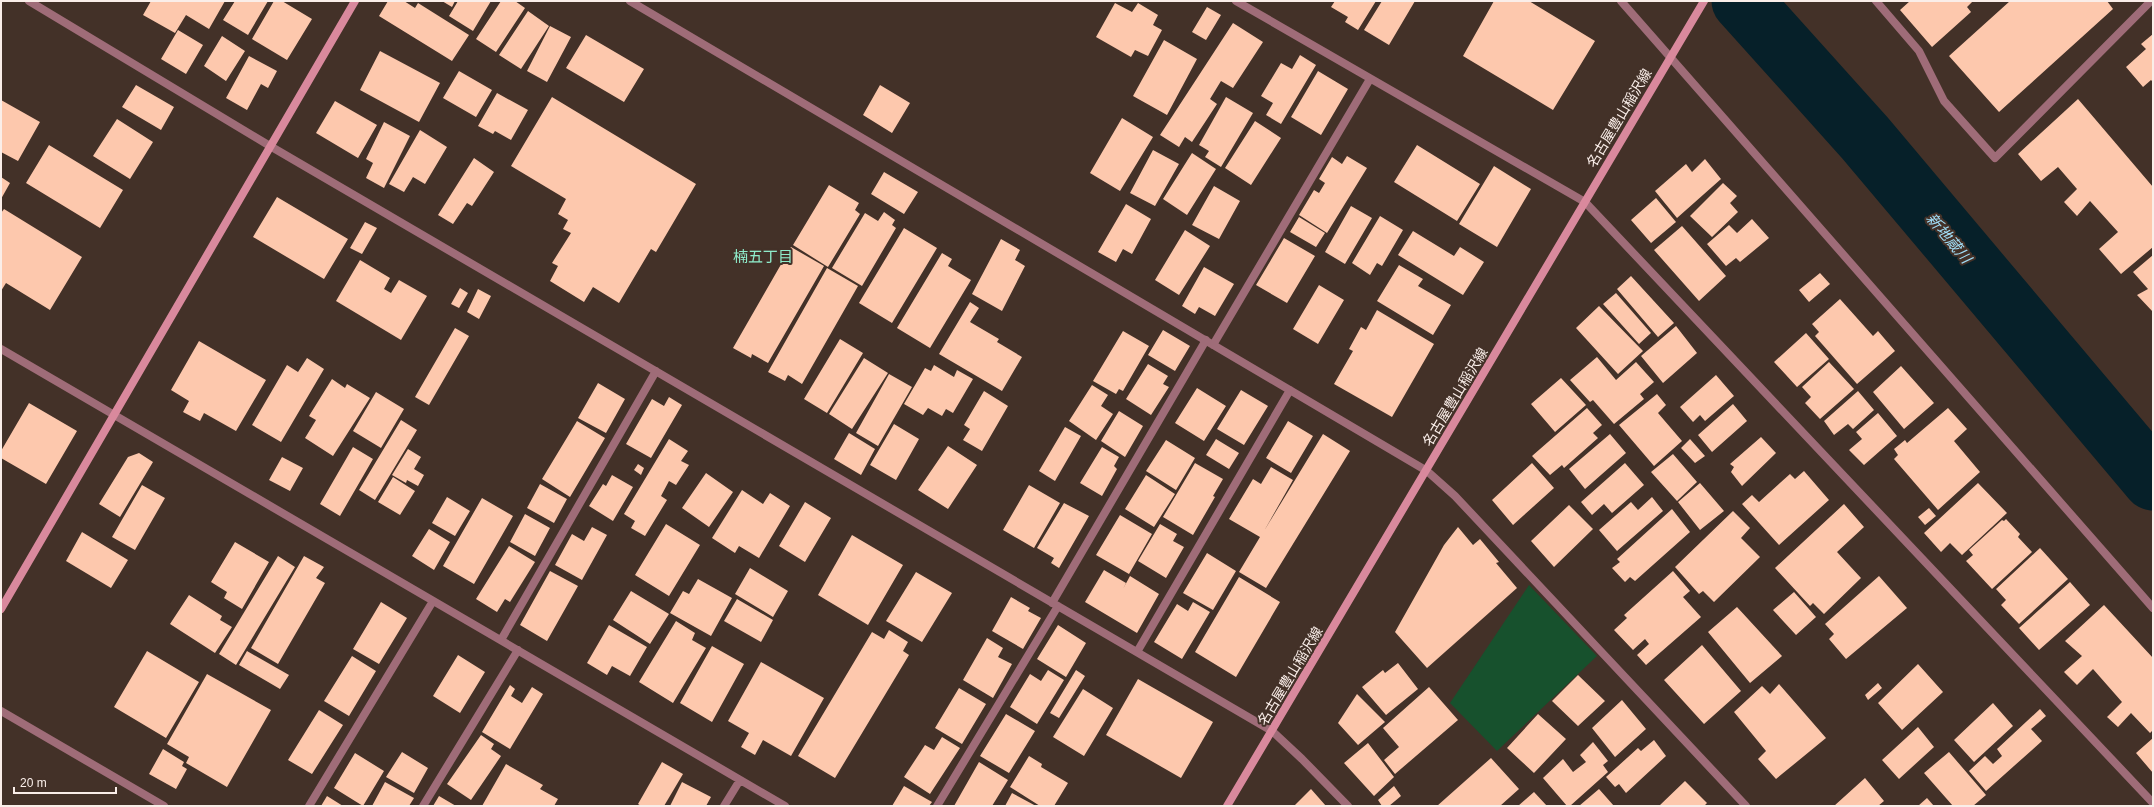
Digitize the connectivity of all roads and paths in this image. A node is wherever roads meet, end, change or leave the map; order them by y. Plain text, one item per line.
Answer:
1 (29, 1) edge
2 (355, 1) edge
3 (630, 1) edge
4 (1236, 1) edge
5 (1621, 1) edge
6 (1704, 1) edge
7 (1876, 1) edge
8 (2151, 1) edge
9 (1250, 4) edge
10 (1673, 54) junction
11 (1370, 79) junction
12 (270, 146) junction
13 (1585, 202) junction
14 (1206, 340) junction
15 (1213, 345) junction
16 (1, 349) edge
17 (656, 371) junction
18 (1290, 390) junction
19 (114, 416) junction
20 (1427, 471) junction
21 (433, 601) junction
22 (1055, 604) junction
23 (2153, 608) edge
24 (1, 609) edge
25 (501, 640) junction
26 (518, 650) junction
27 (1137, 652) junction
28 (1, 711) edge
29 (1272, 731) junction
30 (740, 780) junction
31 (2153, 803) edge
32 (164, 806) edge
33 (309, 806) edge
34 (424, 806) edge
35 (724, 806) edge
36 (785, 806) edge
37 (937, 806) edge
38 (1227, 806) edge
39 (1348, 806) edge
40 (1746, 806) edge

1 - 12 street
2 - 12 main road
3 - 14 street
4 - 9 street
5 - 10 street
6 - 10 main road, 名古屋豊山稲沢線
7 - 8 street
9 - 11 street
10 - 13 main road, 名古屋豊山稲沢線
10 - 23 street
11 - 13 street
11 - 15 street
12 - 17 street
12 - 19 main road
13 - 20 main road, 名古屋豊山稲沢線
13 - 31 street
14 - 15 street
14 - 22 street
15 - 18 street
16 - 19 street
17 - 22 street
17 - 25 street
18 - 20 street
18 - 27 street
19 - 21 street
19 - 24 main road
20 - 29 main road, 名古屋豊山稲沢線
20 - 40 street
21 - 25 street
21 - 33 street
22 - 27 street
22 - 37 street
25 - 26 street
26 - 30 street
26 - 34 street
27 - 29 street
28 - 32 street
29 - 38 main road, 名古屋豊山稲沢線
29 - 39 street
30 - 35 street
30 - 36 street

